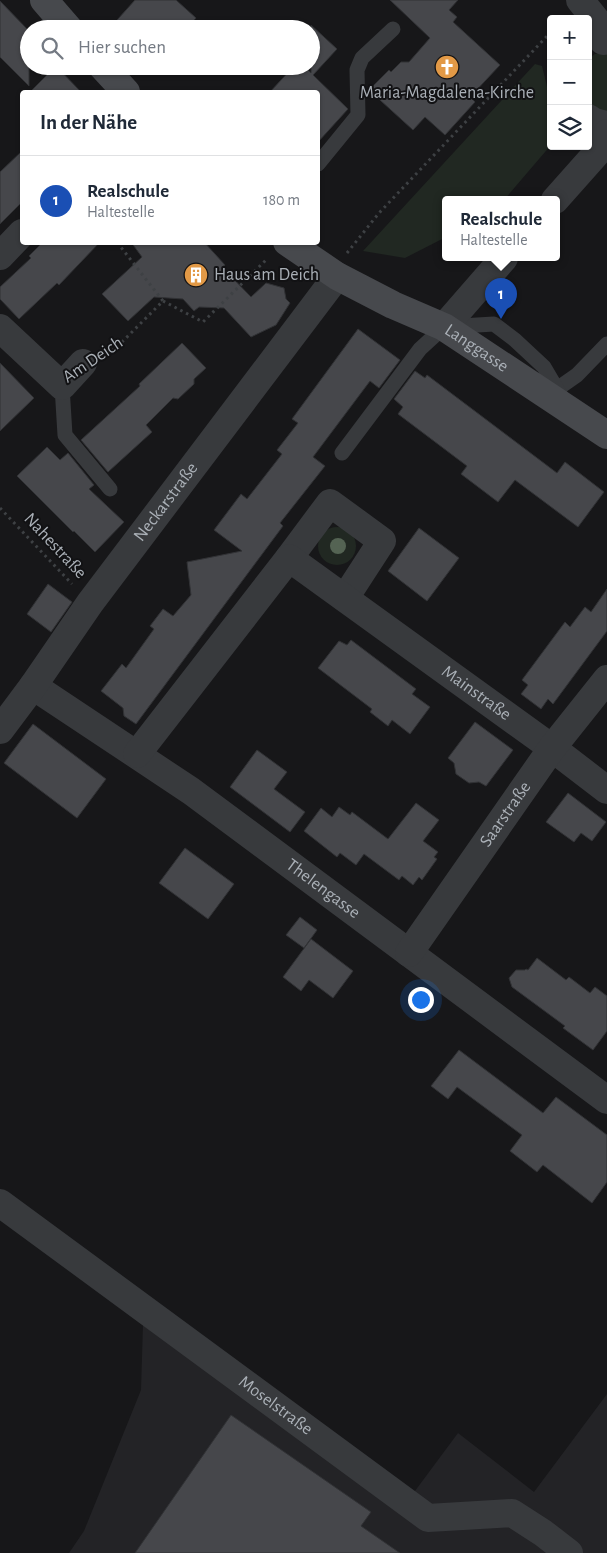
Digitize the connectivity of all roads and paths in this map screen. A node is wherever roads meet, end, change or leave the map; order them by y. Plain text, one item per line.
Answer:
1 (44, 0) edge
2 (580, 0) edge
3 (61, 20) edge
4 (393, 29) dead end
5 (547, 36) edge
6 (599, 43) edge
7 (110, 75) edge
8 (124, 90) edge
9 (592, 121) edge
10 (607, 125) edge
11 (607, 133) edge
12 (320, 162) edge
13 (559, 196) edge
14 (20, 235) edge
15 (120, 245) edge
16 (279, 249) edge
17 (1, 253) edge
18 (501, 261) edge
19 (334, 274) junction
20 (163, 301) junction
21 (444, 326) junction
22 (0, 328) edge
23 (607, 344) edge
24 (83, 363) joint
25 (62, 386) junction
26 (563, 400) junction
27 (607, 435) edge
28 (342, 453) dead end
29 (110, 490) dead end
30 (0, 508) edge
31 (289, 558) junction
32 (345, 598) junction
33 (90, 603) junction
34 (607, 679) edge
35 (33, 686) junction
36 (0, 730) edge
37 (552, 748) junction
38 (137, 754) junction
39 (607, 790) edge
40 (409, 953) junction
41 (607, 1100) edge
42 (0, 1203) edge
43 (569, 1553) edge

1 - 3 street
2 - 6 street
4 - 12 lane
5 - 19 path
7 - 8 street
9 - 10 street
11 - 13 street
14 - 17 street
15 - 20 path
16 - 19 street, Langgasse
16 - 20 path
18 - 21 street
19 - 21 street, Langgasse
19 - 33 street, Neckarstraße
20 - 24 path, Am Deich
21 - 26 street, Langgasse
21 - 28 lane
22 - 25 street, Am Deich
23 - 26 lane
24 - 25 street, Am Deich
25 - 29 lane
26 - 27 street, Langgasse
30 - 33 path, Nahestraße
31 - 32 street, Mainstraße
31 - 32 street
31 - 38 street
32 - 37 street, Mainstraße
33 - 35 street, Neckarstraße
34 - 37 street, Saarstraße
35 - 36 street, Neckarstraße
35 - 38 street, Thelengasse
37 - 39 street, Mainstraße
37 - 40 street, Saarstraße
38 - 40 street, Thelengasse
40 - 41 street, Thelengasse
42 - 43 street, Moselstraße

